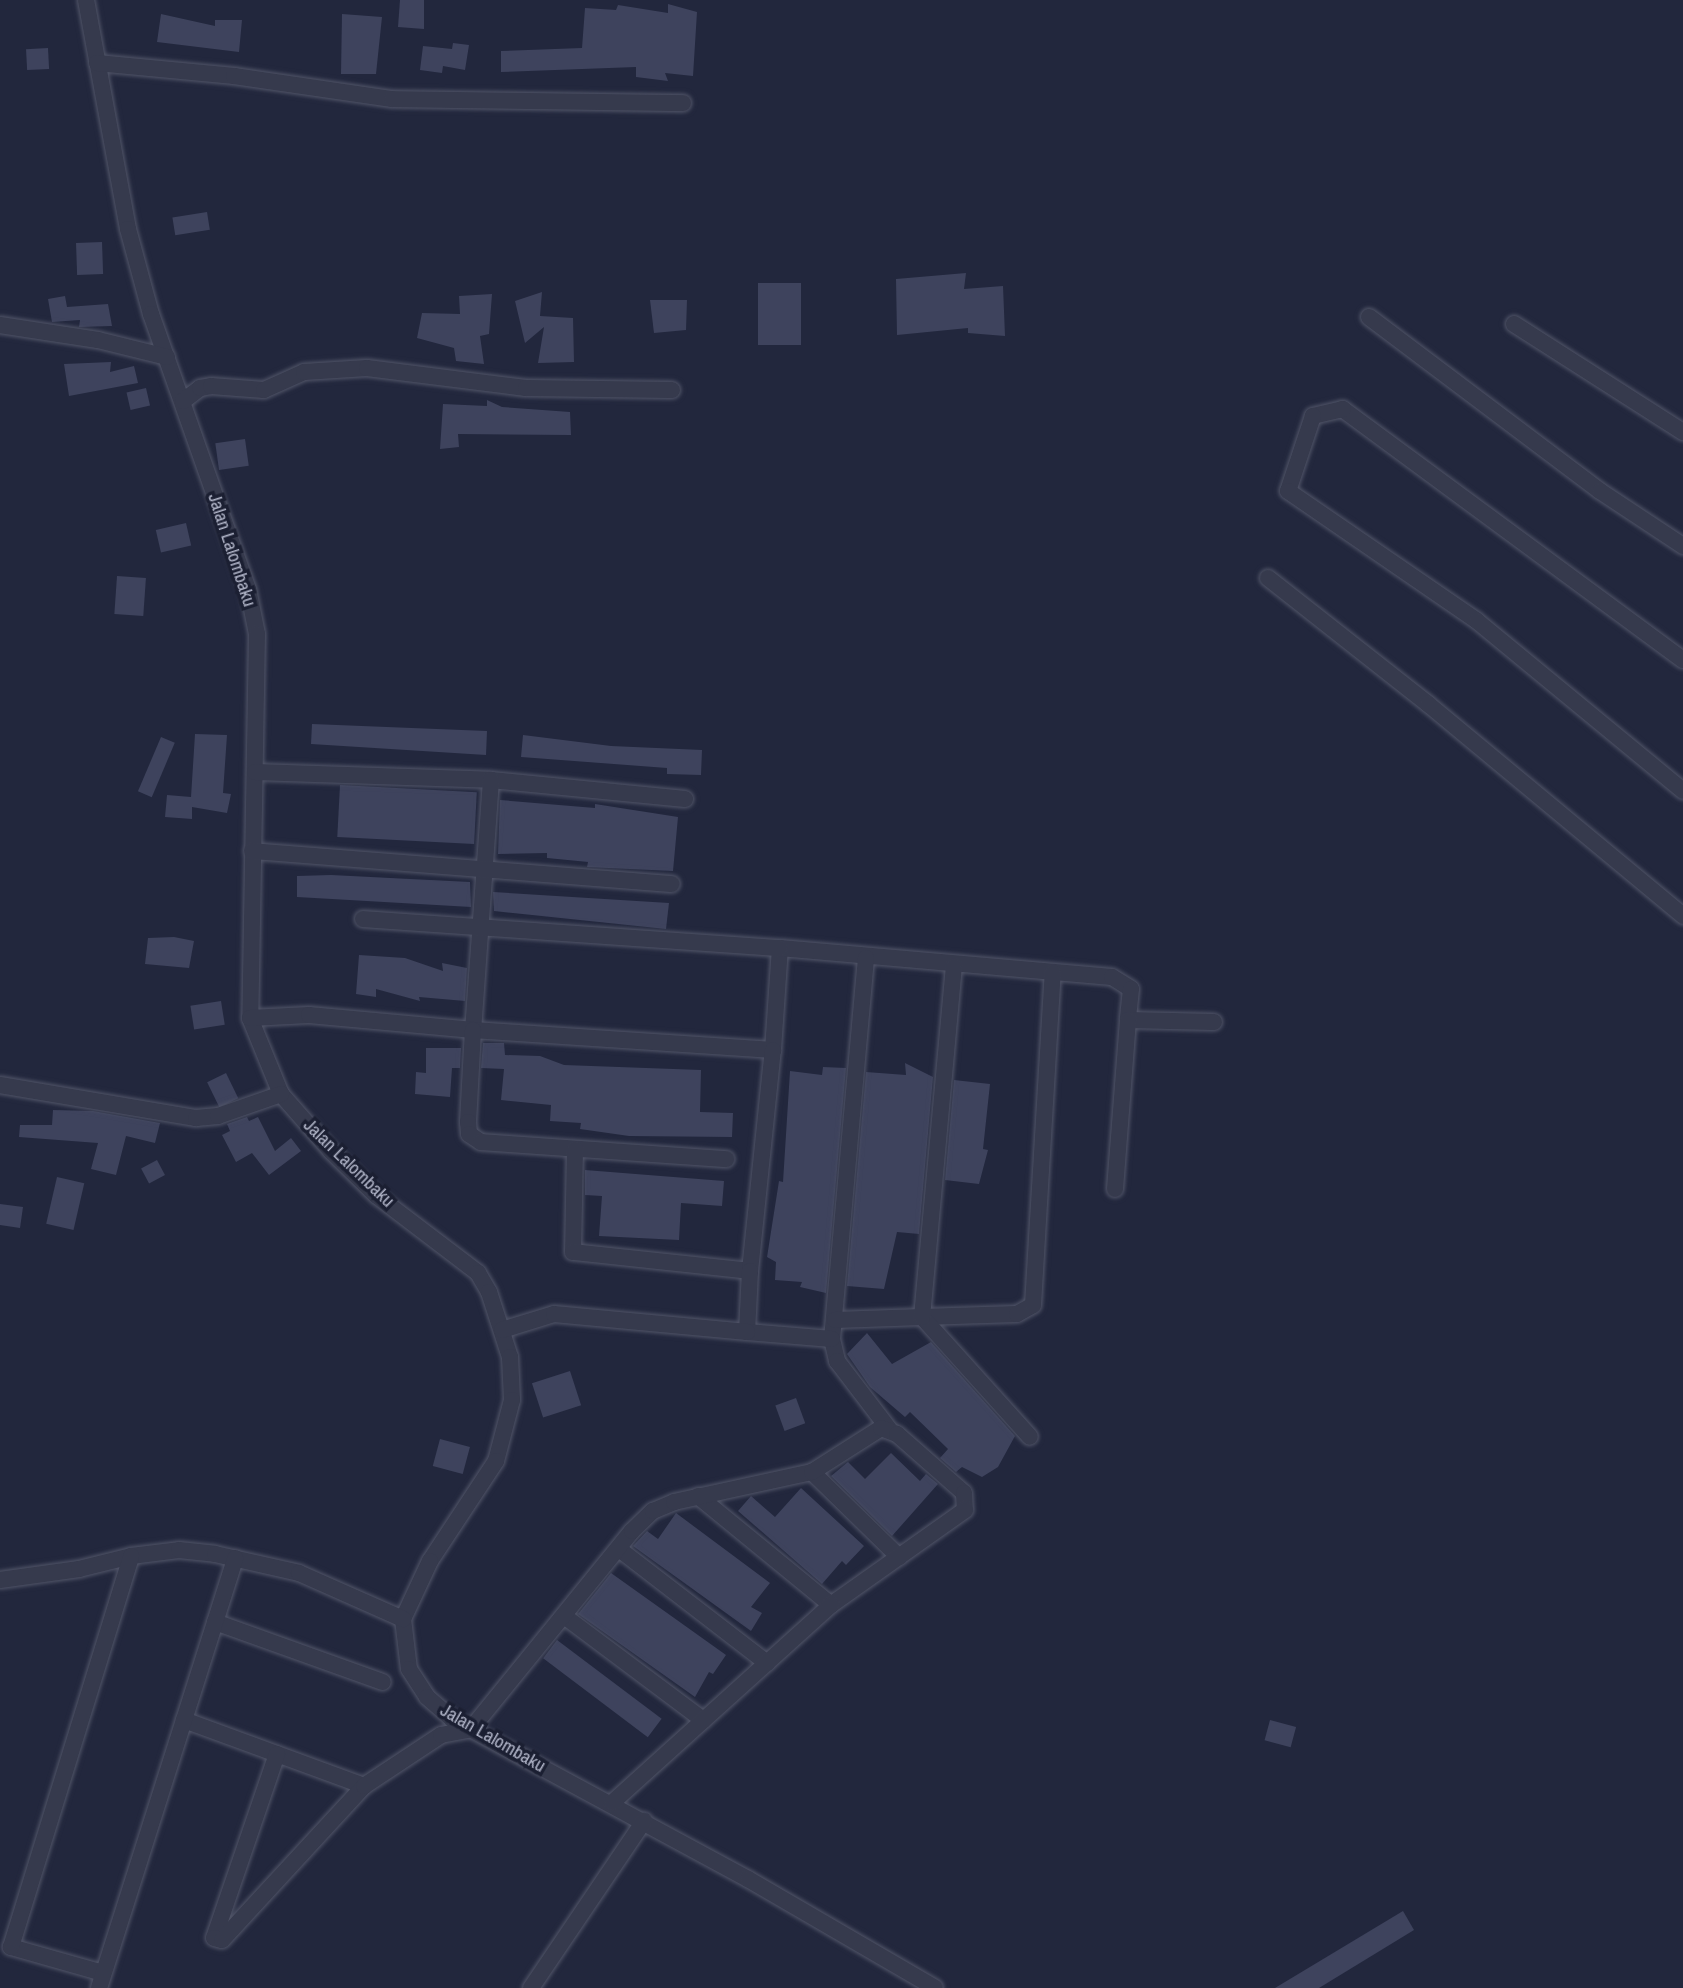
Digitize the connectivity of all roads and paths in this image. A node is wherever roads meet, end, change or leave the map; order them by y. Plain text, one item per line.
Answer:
1 (86, 0) edge
2 (97, 63) junction
3 (683, 103) dead end
4 (1369, 317) dead end
5 (1514, 324) dead end
6 (0, 326) edge
7 (167, 357) junction
8 (672, 390) dead end
9 (183, 401) junction
10 (1683, 432) edge
11 (1683, 546) edge
12 (1268, 579) dead end
13 (1683, 660) edge
14 (255, 772) junction
15 (491, 780) junction
16 (1683, 791) edge
17 (685, 799) dead end
18 (252, 851) junction
19 (486, 870) junction
20 (672, 884) dead end
21 (1683, 916) edge
22 (363, 919) dead end
23 (482, 926) junction
24 (780, 948) junction
25 (866, 957) junction
26 (954, 966) junction
27 (1053, 972) junction
28 (250, 1018) junction
29 (1128, 1020) junction
30 (1214, 1022) dead end
31 (473, 1030) junction
32 (772, 1050) junction
33 (0, 1084) edge
34 (281, 1094) junction
35 (575, 1149) junction
36 (726, 1159) dead end
37 (1115, 1189) dead end
38 (751, 1271) junction
39 (922, 1317) junction
40 (835, 1320) junction
41 (502, 1330) junction
42 (747, 1332) junction
43 (832, 1339) junction
44 (889, 1429) junction
45 (1030, 1437) dead end
46 (812, 1472) junction
47 (698, 1496) junction
48 (619, 1549) junction
49 (131, 1556) junction
50 (899, 1557) junction
51 (235, 1558) junction
52 (0, 1580) edge
53 (831, 1605) junction
54 (564, 1616) junction
55 (403, 1619) junction
56 (215, 1622) junction
57 (767, 1662) junction
58 (383, 1682) dead end
59 (184, 1720) junction
60 (703, 1720) junction
61 (471, 1729) junction
62 (277, 1754) junction
63 (364, 1786) junction
64 (612, 1803) junction
65 (644, 1821) junction
66 (101, 1980) edge
67 (531, 1988) edge
68 (935, 1988) edge

1 - 2 street, Jalan Lalombaku
2 - 3 street
2 - 7 street, Jalan Lalombaku
4 - 11 street
5 - 10 street
6 - 7 street
7 - 9 street, Jalan Lalombaku
8 - 9 street
9 - 14 street, Jalan Lalombaku
12 - 21 street
13 - 16 street
14 - 15 street
14 - 18 street, Jalan Lalombaku
15 - 17 street
15 - 19 street
18 - 19 street
18 - 28 street, Jalan Lalombaku
19 - 20 street
19 - 23 street
22 - 23 street
23 - 24 street
23 - 31 street
24 - 25 street
24 - 32 street
25 - 26 street
25 - 40 street
26 - 27 street
26 - 39 street
27 - 29 street
27 - 39 street
28 - 31 street
28 - 34 street, Jalan Lalombaku
29 - 30 street
29 - 37 street
31 - 32 street
31 - 35 street
32 - 38 street
33 - 34 street
34 - 41 street, Jalan Lalombaku
35 - 36 street
35 - 38 street
38 - 42 street
39 - 40 street
39 - 45 street
40 - 43 street
41 - 42 street
41 - 55 street, Jalan Lalombaku
42 - 43 street
43 - 44 street
44 - 46 street
44 - 50 street
46 - 47 street
46 - 50 street
47 - 48 street
47 - 53 street
48 - 54 street
48 - 57 street
49 - 51 street
49 - 52 street
49 - 66 street
50 - 53 street
51 - 55 street
51 - 56 street
53 - 57 street
54 - 60 street
54 - 61 street
55 - 61 street, Jalan Lalombaku
56 - 58 street
56 - 59 street
57 - 60 street
59 - 62 street
59 - 66 street
60 - 64 street
61 - 63 street
61 - 64 street, Jalan Lalombaku
62 - 63 street
62 - 63 street
64 - 65 street, Jalan Lalombaku
65 - 67 street
65 - 68 street, Jalan Lalombaku

